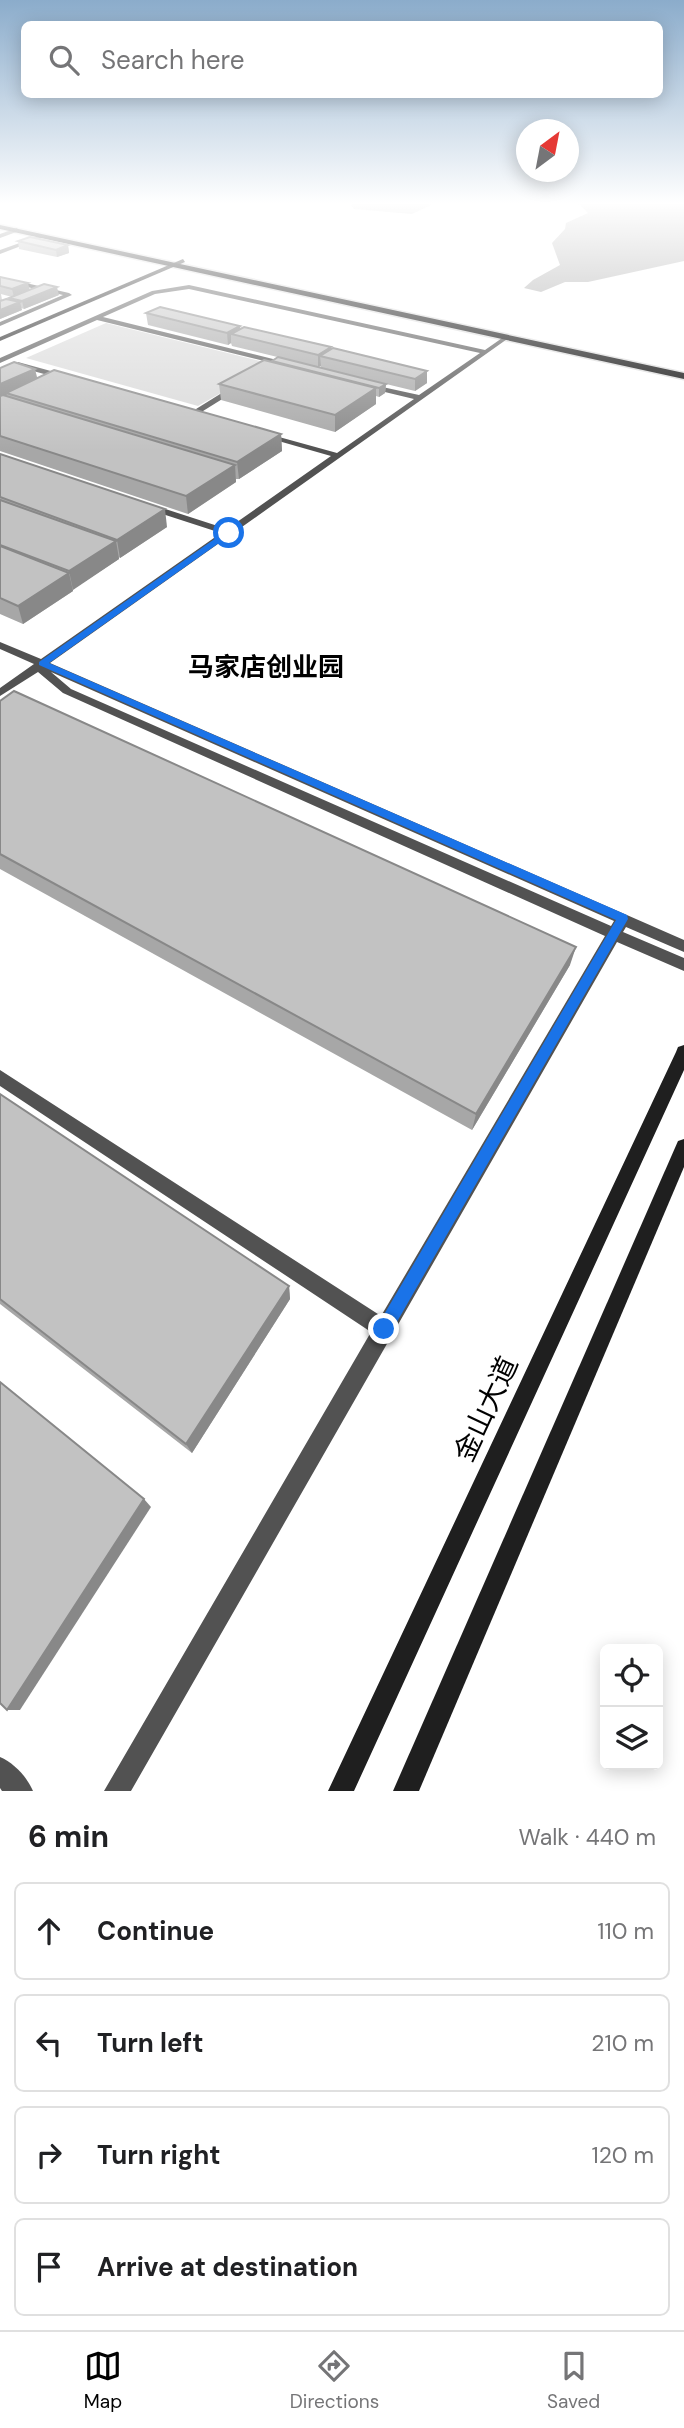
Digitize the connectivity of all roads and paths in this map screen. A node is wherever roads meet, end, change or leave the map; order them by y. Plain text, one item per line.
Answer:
1 (24, 285) edge
2 (127, 285) edge
3 (274, 285) edge
4 (281, 285) edge
5 (97, 318) junction
6 (0, 324) edge
7 (2, 337) edge
8 (507, 337) junction
9 (486, 352) junction
10 (2, 361) edge
11 (280, 363) junction
12 (269, 369) edge
13 (684, 369) edge
14 (305, 370) edge
15 (60, 376) junction
16 (684, 376) edge
17 (71, 379) edge
18 (48, 382) edge
19 (247, 382) edge
20 (356, 382) edge
21 (420, 398) junction
22 (180, 410) edge
23 (192, 414) junction
24 (205, 418) edge
25 (259, 433) edge
26 (338, 456) junction
27 (140, 503) edge
28 (229, 533) junction
29 (0, 645) edge
30 (40, 665) junction
31 (0, 693) edge
32 (618, 926) junction
33 (684, 946) edge
34 (684, 965) edge
35 (684, 1052) edge
36 (0, 1077) edge
37 (684, 1147) edge
38 (384, 1329) junction
39 (0, 1770) edge
40 (20, 1791) edge
41 (117, 1791) edge
42 (341, 1791) edge
43 (406, 1791) edge

1 - 6 street
2 - 7 street
3 - 8 highway
4 - 13 highway
5 - 9 street
5 - 10 street
5 - 11 street
8 - 9 street
8 - 16 highway
9 - 21 street
10 - 15 street
11 - 12 street
11 - 14 street
15 - 17 street
15 - 18 street
19 - 23 street
20 - 21 street
21 - 26 street
22 - 23 street
23 - 24 street
25 - 26 street
26 - 28 street
27 - 28 street
28 - 30 street
29 - 30 street
30 - 31 street
30 - 32 street
32 - 33 street
32 - 34 street
32 - 38 street
35 - 42 street, 金山大道
36 - 38 street
37 - 43 street
38 - 41 street
39 - 40 street

